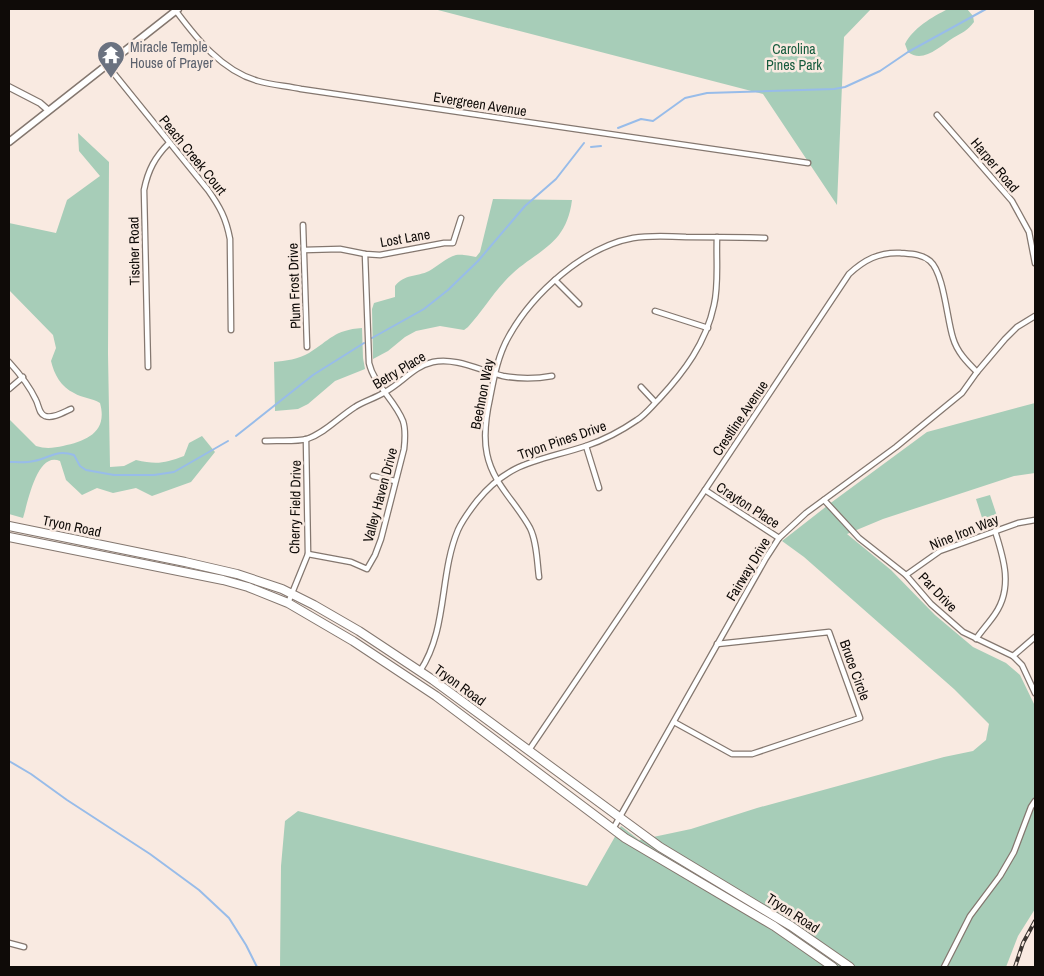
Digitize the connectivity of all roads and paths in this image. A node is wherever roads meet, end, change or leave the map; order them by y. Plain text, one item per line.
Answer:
1 (177, 10) edge
2 (107, 65) junction
3 (9, 87) edge
4 (48, 110) junction
5 (937, 115) dead end
6 (9, 142) edge
7 (169, 143) junction
8 (808, 163) dead end
9 (461, 218) dead end
10 (303, 225) dead end
11 (717, 237) junction
12 (765, 238) dead end
13 (304, 250) junction
14 (365, 254) junction
15 (1035, 263) edge
16 (555, 280) junction
17 (579, 304) dead end
18 (655, 311) dead end
19 (1035, 316) edge
20 (708, 328) junction
21 (232, 330) dead end
22 (307, 347) dead end
23 (9, 362) edge
24 (148, 367) dead end
25 (977, 372) junction
26 (495, 374) junction
27 (552, 376) dead end
28 (23, 377) junction
29 (641, 388) dead end
30 (9, 389) edge
31 (385, 393) junction
32 (655, 402) junction
33 (71, 409) dead end
34 (306, 439) junction
35 (265, 441) dead end
36 (586, 446) junction
37 (373, 476) dead end
38 (496, 480) junction
39 (395, 482) junction
40 (599, 488) dead end
41 (705, 490) junction
42 (824, 500) junction
43 (1035, 520) edge
44 (9, 526) edge
45 (996, 531) junction
46 (9, 537) edge
47 (779, 538) junction
48 (308, 554) junction
49 (906, 575) junction
50 (539, 577) dead end
51 (292, 593) junction
52 (288, 603) junction
53 (1035, 637) edge
54 (976, 639) junction
55 (717, 644) junction
56 (1013, 656) junction
57 (420, 671) junction
58 (1035, 693) edge
59 (674, 722) junction
60 (529, 750) junction
61 (1035, 801) edge
62 (620, 818) junction
63 (613, 830) junction
64 (9, 943) edge
65 (24, 947) dead end
66 (833, 967) edge
67 (850, 967) edge
68 (944, 967) edge

1 - 2 main road
1 - 8 street, Evergreen Avenue
2 - 4 main road
2 - 7 street, Peach Creek Court
3 - 4 street
4 - 6 main road
5 - 15 street, Harper Road
7 - 21 street, Peach Creek Court
7 - 24 street, Tischer Road
9 - 14 street, Lost Lane
10 - 13 street, Plum Frost Drive
11 - 12 street, Beehnon Way
11 - 16 street, Beehnon Way
11 - 20 street, Tryon Pines Drive
13 - 14 street, Lost Lane
13 - 22 street, Plum Frost Drive
14 - 31 street, Valley Haven Drive
16 - 17 street
16 - 26 street, Beehnon Way
18 - 20 street
19 - 25 street, Fairway Drive
20 - 32 street, Tryon Pines Drive
23 - 28 street
25 - 41 street, Crestline Avenue
25 - 42 street, Fairway Drive
26 - 27 street, Betry Place
26 - 31 street, Betry Place
26 - 38 street, Beehnon Way
28 - 30 street
28 - 33 street
29 - 32 street
31 - 34 street, Betry Place
31 - 39 street, Valley Haven Drive
32 - 36 street, Tryon Pines Drive
34 - 35 street, Betry Place
34 - 48 street, Cherry Field Drive
36 - 38 street, Tryon Pines Drive
36 - 40 street
37 - 39 street
38 - 50 street, Beehnon Way
38 - 57 street, Tryon Pines Drive
39 - 48 street, Valley Haven Drive
41 - 47 street, Crayton Place
41 - 60 street, Crestline Avenue
42 - 47 street, Fairway Drive
42 - 49 street, Par Drive
43 - 45 street, Nine Iron Way
44 - 51 main road, Tryon Road
45 - 49 street, Nine Iron Way
45 - 54 street
46 - 52 main road, Tryon Road
47 - 55 street, Fairway Drive
48 - 51 street, Cherry Field Drive
49 - 54 street, Par Drive
51 - 52 street, Cherry Field Drive
51 - 57 main road, Tryon Road
52 - 63 main road, Tryon Road
53 - 56 street
54 - 56 street, Par Drive
55 - 59 street, Fairway Drive
55 - 59 street, Bruce Circle
56 - 58 street
57 - 60 main road, Tryon Road
59 - 62 street, Fairway Drive
60 - 62 main road, Tryon Road
61 - 68 street
62 - 63 street, Fairway Drive
62 - 67 main road, Tryon Road
63 - 66 main road, Tryon Road
64 - 65 street

